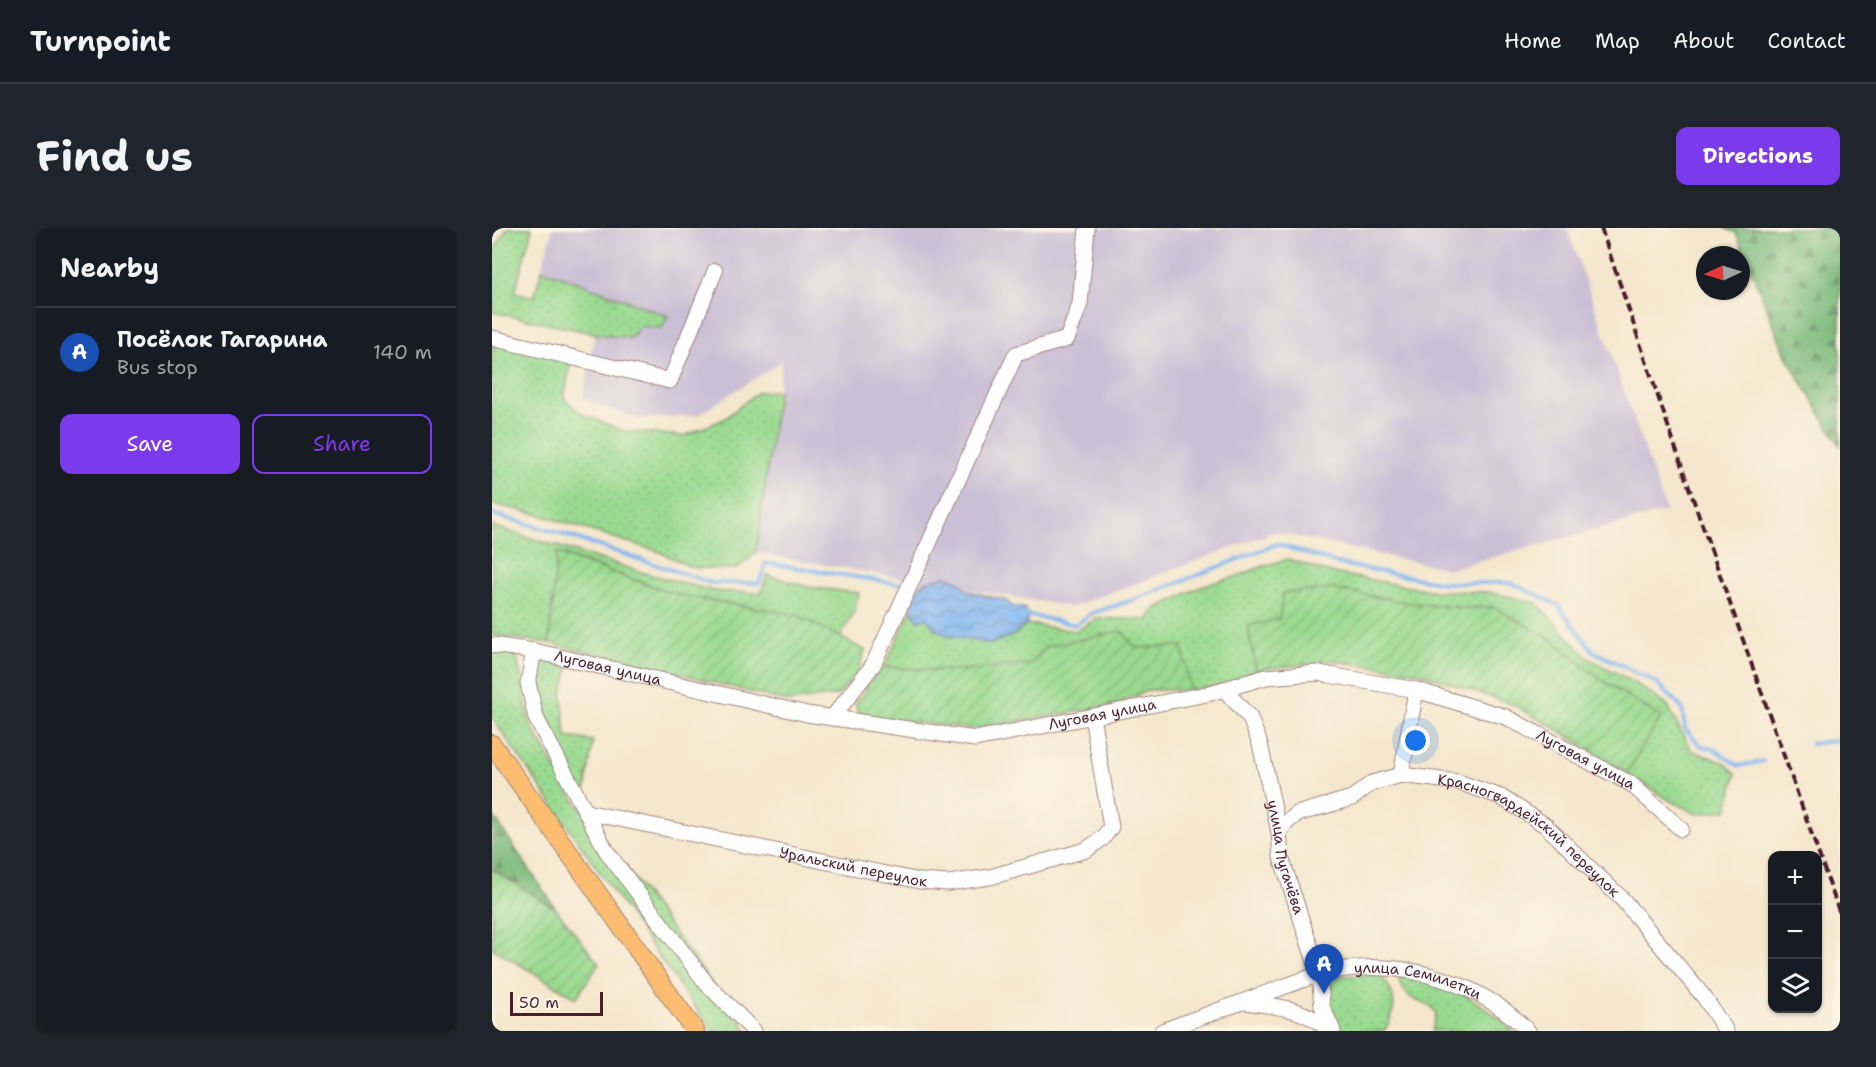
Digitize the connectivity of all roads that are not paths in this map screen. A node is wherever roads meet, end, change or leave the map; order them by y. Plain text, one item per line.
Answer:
1 (1087, 228) edge
2 (715, 272) dead end
3 (492, 338) edge
4 (492, 645) edge
5 (534, 651) junction
6 (1224, 689) junction
7 (1416, 690) junction
8 (1092, 716) junction
9 (832, 718) junction
10 (492, 744) edge
11 (1401, 775) junction
12 (586, 812) junction
13 (1681, 829) dead end
14 (1280, 832) junction
15 (1318, 974) junction
16 (1242, 1002) junction
17 (695, 1031) edge
18 (754, 1031) edge
19 (1163, 1031) edge
20 (1331, 1031) edge
21 (1528, 1031) edge
22 (1726, 1031) edge

1 - 9 street
2 - 3 street
4 - 5 street, Луговая улица
5 - 9 street, Луговая улица
5 - 12 street
6 - 7 street, Луговая улица
6 - 8 street, Луговая улица
6 - 14 street, улица Пугачёва
7 - 11 street
7 - 13 street, Луговая улица
8 - 9 street, Луговая улица
8 - 12 street, Уральский переулок
10 - 17 main road
11 - 14 street, Красногвардейский переулок
11 - 22 street, Красногвардейский переулок
12 - 18 street
14 - 15 street, улица Пугачёва
15 - 16 street, улица Семилетки
15 - 20 street, улица Пугачёва
15 - 21 street, улица Семилетки
16 - 19 street, улица Семилетки
16 - 20 street

